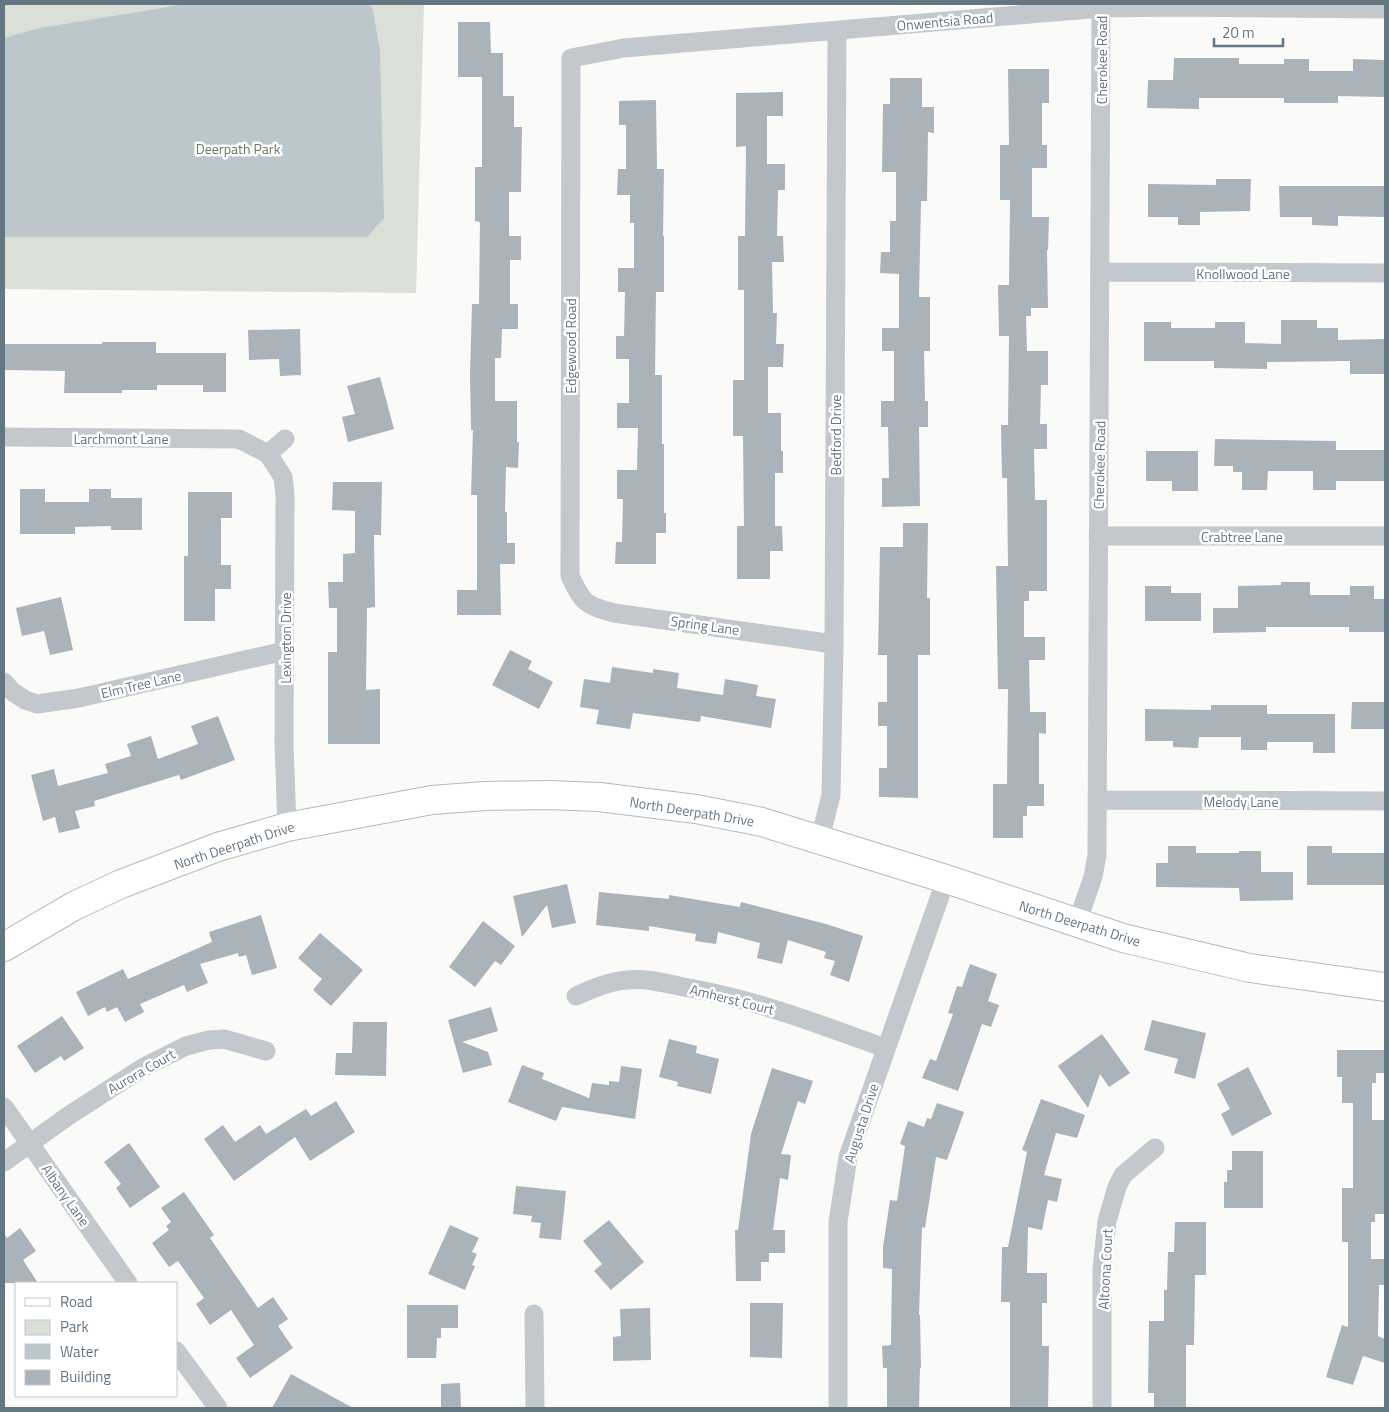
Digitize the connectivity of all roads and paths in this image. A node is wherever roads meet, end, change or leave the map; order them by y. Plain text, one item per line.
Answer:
1 (1101, 6) edge
2 (1385, 9) edge
3 (836, 30) junction
4 (624, 48) joint
5 (1101, 272) junction
6 (1385, 273) edge
7 (4, 437) edge
8 (285, 439) dead end
9 (268, 454) junction
10 (1098, 536) junction
11 (1385, 536) edge
12 (580, 597) joint
13 (834, 644) junction
14 (284, 651) junction
15 (4, 682) edge
16 (1097, 800) junction
17 (1385, 801) edge
18 (287, 826) junction
19 (820, 839) junction
20 (946, 879) junction
21 (1077, 923) junction
22 (4, 947) edge
23 (1385, 987) edge
24 (576, 996) dead end
25 (885, 1048) junction
26 (266, 1050) dead end
27 (4, 1107) edge
28 (30, 1144) junction
29 (1155, 1148) dead end
30 (4, 1162) edge
31 (127, 1282) edge
32 (534, 1314) dead end
33 (178, 1354) edge
34 (218, 1408) edge
35 (535, 1408) edge
36 (838, 1408) edge
37 (1102, 1408) edge

1 - 2 street, Onwentsia Road
1 - 3 street, Onwentsia Road
1 - 5 street, Cherokee Road
3 - 4 street, Onwentsia Road
3 - 13 street, Bedford Drive
4 - 12 street, Edgewood Road
5 - 6 street, Knollwood Lane
5 - 10 street, Cherokee Road
7 - 9 street, Larchmont Lane
8 - 9 street
9 - 14 street, Lexington Drive
10 - 11 street, Crabtree Lane
10 - 16 street, Cherokee Road
12 - 13 street, Spring Lane
13 - 19 street, Bedford Drive
14 - 15 street, Elm Tree Lane
14 - 18 street, Lexington Drive
16 - 17 street, Melody Lane
16 - 21 street, Cherokee Road
18 - 19 street, North Deerpath Drive
18 - 22 street, North Deerpath Drive
19 - 20 street, North Deerpath Drive
20 - 21 street, North Deerpath Drive
20 - 25 street, Augusta Drive
21 - 23 street, North Deerpath Drive
24 - 25 street, Amherst Court
25 - 36 street, Augusta Drive
26 - 28 street, Aurora Court
27 - 28 street, Albany Lane
28 - 30 street, Aurora Court
28 - 31 street, Albany Lane
29 - 37 street, Altoona Court
32 - 35 street
33 - 34 street

